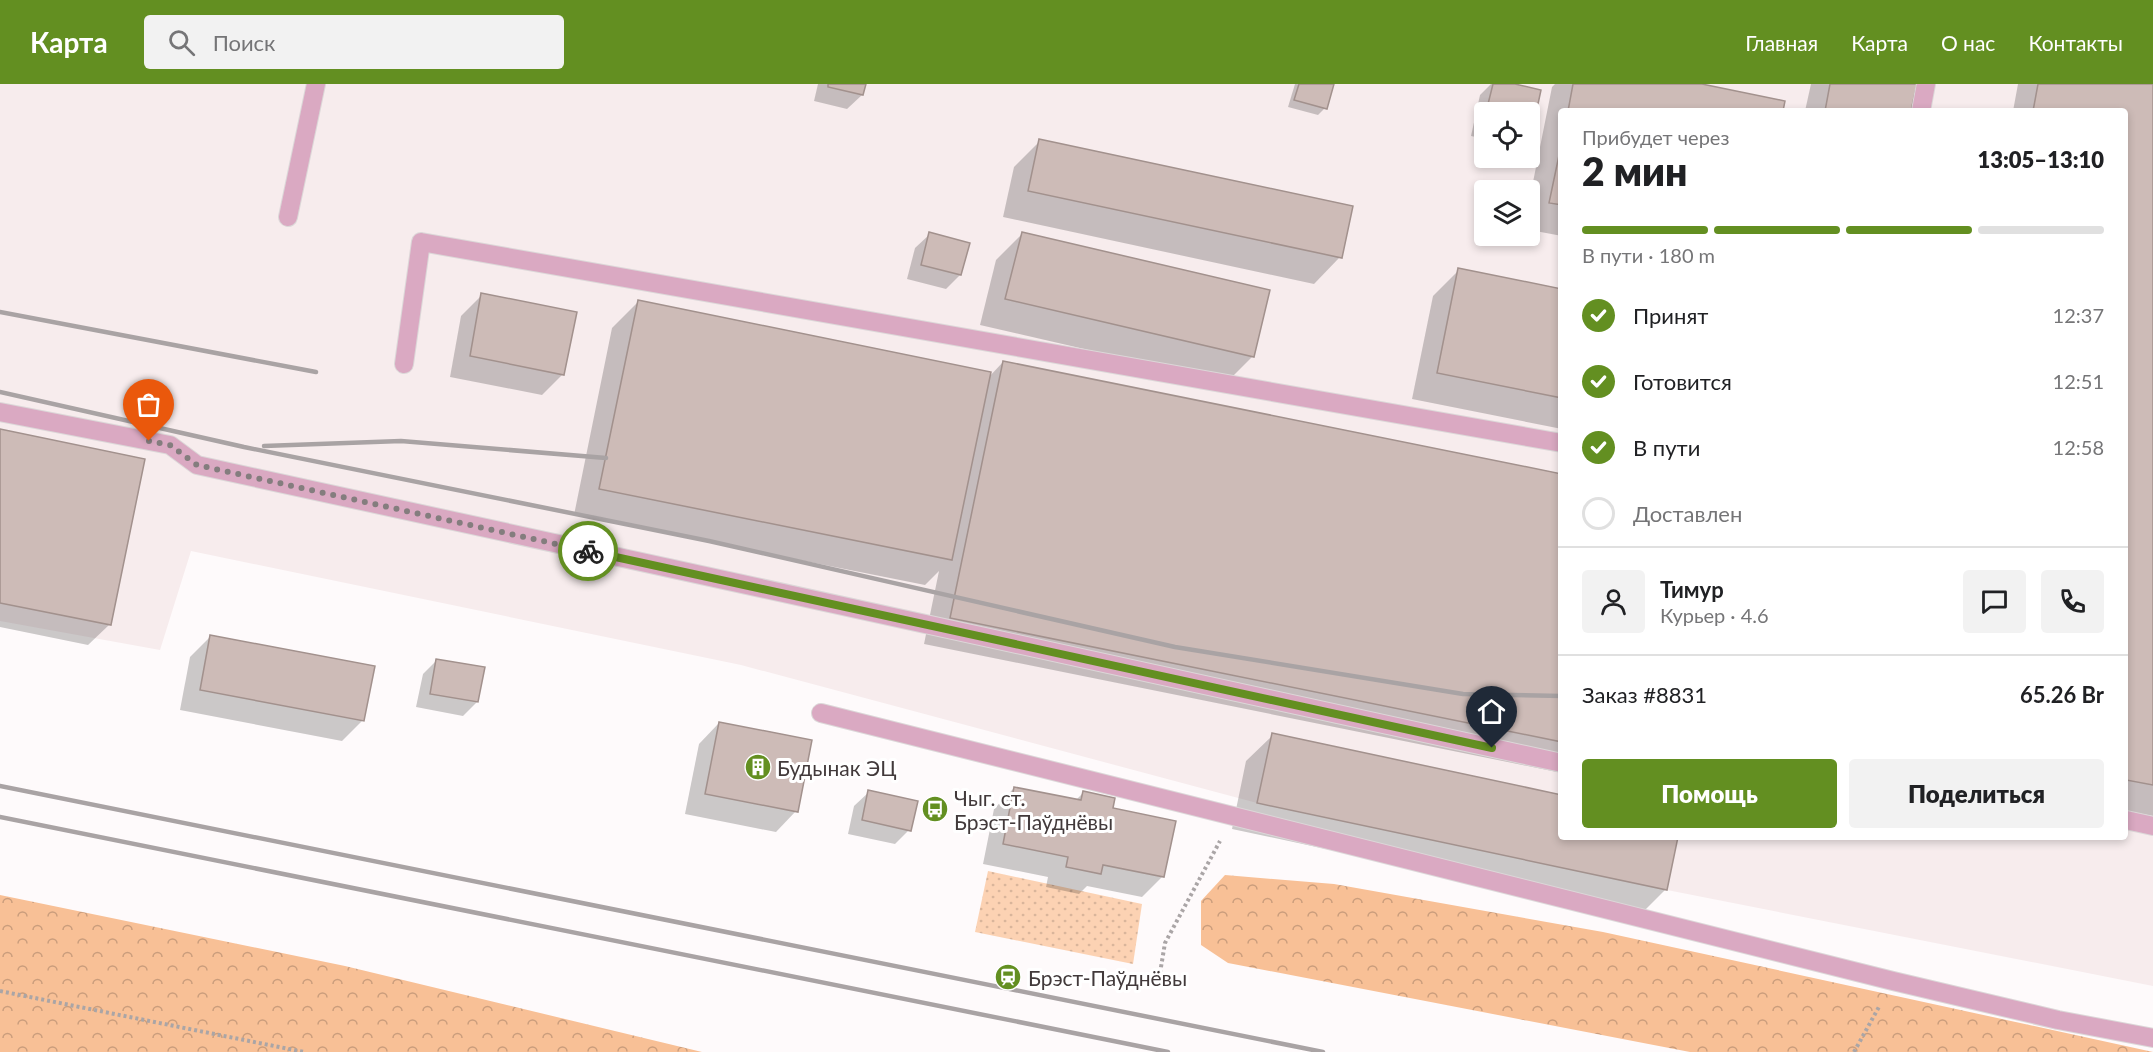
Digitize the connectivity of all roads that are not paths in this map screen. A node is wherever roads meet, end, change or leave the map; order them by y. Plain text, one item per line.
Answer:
1 (316, 84) edge
2 (1926, 84) edge
3 (1922, 108) edge
4 (288, 217) dead end
5 (404, 364) dead end
6 (0, 412) edge
7 (1558, 442) edge
8 (822, 713) dead end
9 (1558, 762) edge
10 (2128, 820) edge
11 (2153, 826) edge
12 (2153, 1038) edge

1 - 4 street
2 - 3 street
5 - 7 street
6 - 9 street
8 - 12 street
10 - 11 street

